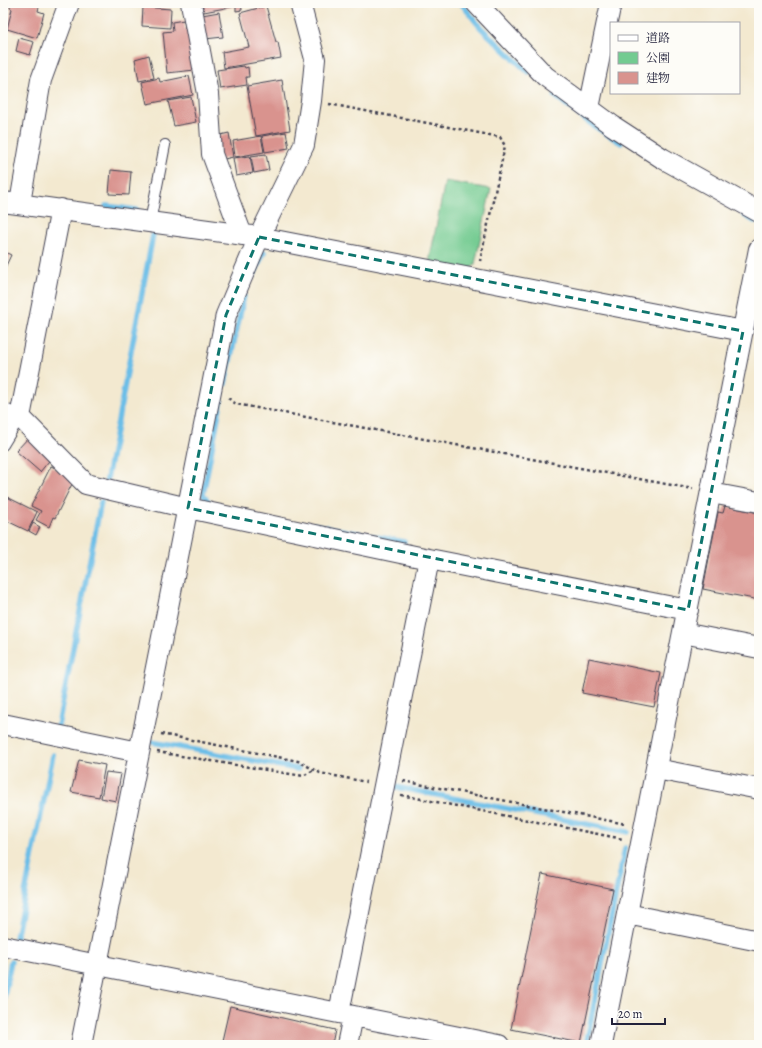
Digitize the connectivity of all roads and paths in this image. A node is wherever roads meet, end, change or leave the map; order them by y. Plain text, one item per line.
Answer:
1 (69, 3) edge
2 (191, 3) edge
3 (300, 3) edge
4 (476, 3) edge
5 (611, 3) edge
6 (311, 101) junction
7 (589, 108) junction
8 (165, 145) dead end
9 (11, 202) edge
10 (62, 209) junction
11 (759, 212) edge
12 (150, 222) junction
13 (251, 236) junction
14 (759, 249) edge
15 (476, 279) junction
16 (743, 331) junction
17 (211, 384) junction
18 (12, 415) edge
19 (3, 445) edge
20 (711, 493) junction
21 (759, 502) edge
22 (188, 508) junction
23 (429, 559) junction
24 (688, 610) junction
25 (683, 633) junction
26 (759, 648) edge
27 (3, 724) edge
28 (141, 744) junction
29 (656, 769) junction
30 (315, 770) junction
31 (384, 785) junction
32 (759, 789) edge
33 (643, 835) junction
34 (627, 914) junction
35 (759, 941) edge
36 (3, 946) edge
37 (97, 964) junction
38 (346, 1014) junction
39 (81, 1045) edge
40 (347, 1045) edge
41 (499, 1045) edge
42 (601, 1045) edge

1 - 9 street
2 - 13 street
3 - 6 street
4 - 7 street
5 - 7 street
6 - 13 street
6 - 15 path
7 - 11 street
8 - 12 lane
9 - 10 street
10 - 12 street
10 - 18 street
12 - 13 street
13 - 15 street
13 - 17 street
14 - 16 street
15 - 16 street
16 - 20 street
17 - 20 path
17 - 22 street
18 - 19 lane
18 - 22 street
20 - 21 street
20 - 24 street
22 - 23 street
22 - 28 street
23 - 24 street
23 - 31 street
24 - 25 street
25 - 26 street
25 - 29 street
27 - 28 street
28 - 30 path
28 - 30 path
28 - 37 street
29 - 32 street
29 - 33 street
30 - 31 path
31 - 33 path
31 - 33 path
31 - 38 street
33 - 34 street
34 - 35 street
34 - 42 street
36 - 37 street
37 - 38 street
37 - 39 street
38 - 40 street
38 - 41 street

